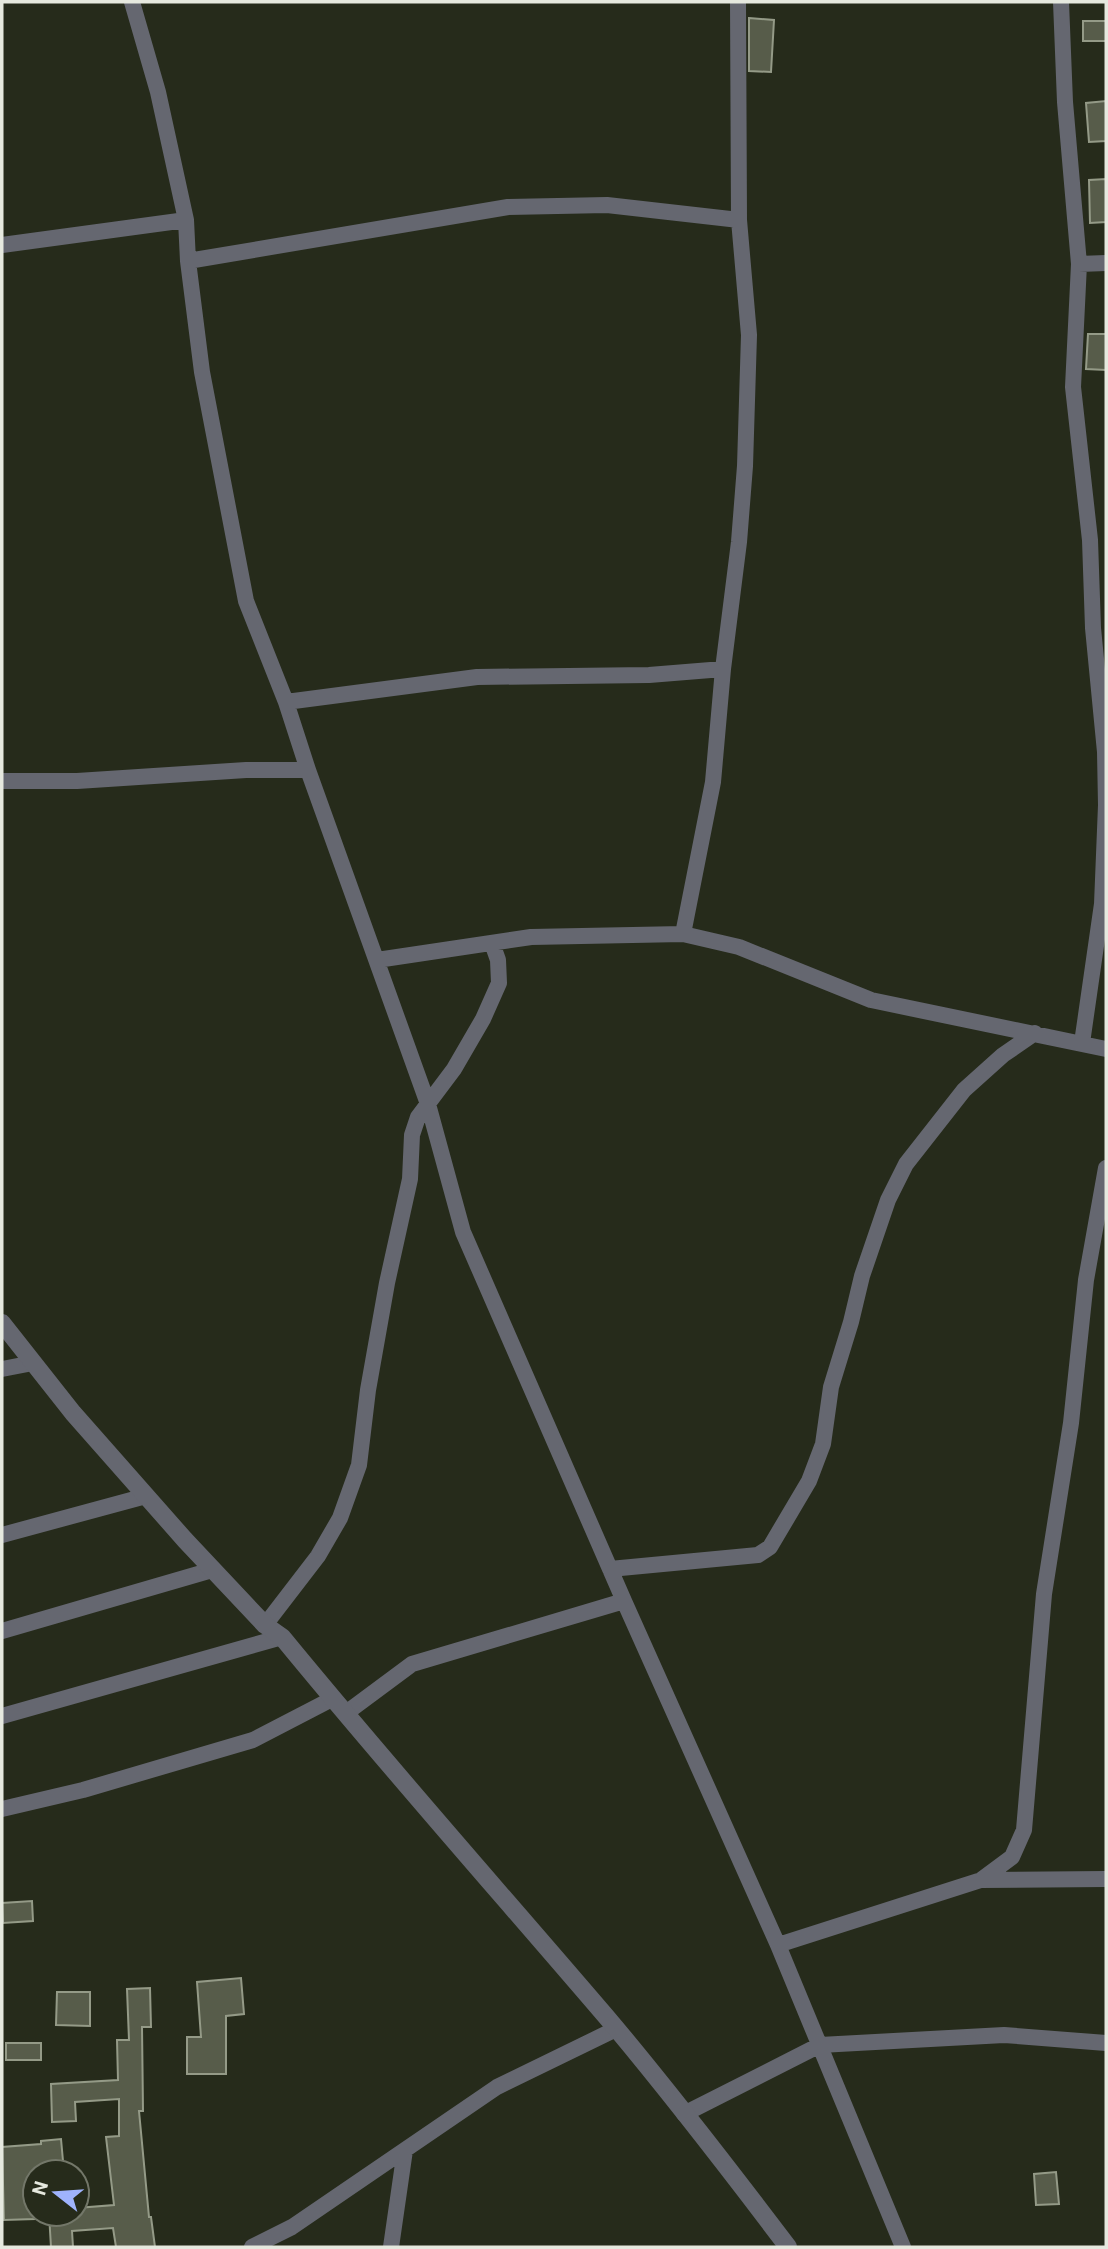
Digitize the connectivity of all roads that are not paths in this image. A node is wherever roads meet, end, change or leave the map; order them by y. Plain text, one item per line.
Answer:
1 (132, 2) edge
2 (738, 2) edge
3 (1061, 2) edge
4 (186, 220) junction
5 (739, 220) junction
6 (2, 245) edge
7 (188, 261) junction
8 (1106, 263) edge
9 (1079, 264) junction
10 (723, 669) junction
11 (1103, 699) edge
12 (286, 702) junction
13 (309, 770) junction
14 (2, 780) edge
15 (683, 934) junction
16 (492, 943) junction
17 (377, 960) junction
18 (1035, 1033) junction
19 (1082, 1043) junction
20 (1106, 1049) edge
21 (428, 1104) junction
22 (1106, 1168) edge
23 (2, 1323) edge
24 (33, 1363) junction
25 (2, 1369) edge
26 (146, 1496) junction
27 (2, 1535) edge
28 (610, 1569) junction
29 (212, 1570) junction
30 (624, 1601) junction
31 (265, 1625) junction
32 (2, 1630) edge
33 (282, 1637) junction
34 (332, 1699) junction
35 (346, 1713) junction
36 (2, 1716) edge
37 (2, 1809) edge
38 (1106, 1879) edge
39 (981, 1880) junction
40 (778, 1945) junction
41 (616, 2029) junction
42 (1106, 2043) edge
43 (820, 2045) junction
44 (684, 2114) junction
45 (405, 2150) junction
46 (252, 2247) edge
47 (391, 2247) edge
48 (788, 2247) edge
49 (903, 2247) edge

1 - 4 street
2 - 5 street
3 - 9 street
4 - 6 street
4 - 7 street
5 - 7 street
5 - 10 street
7 - 12 street
8 - 9 street
9 - 11 street
10 - 12 street
10 - 15 street
11 - 19 street
12 - 13 street
13 - 14 street
13 - 17 street
15 - 16 street
15 - 18 street
16 - 17 street
16 - 21 street
17 - 21 street
18 - 19 street
18 - 28 street
19 - 20 street
21 - 28 street
21 - 31 street
22 - 39 street
23 - 24 street
24 - 25 street
24 - 26 street
26 - 27 street
26 - 29 street
28 - 30 street
29 - 31 street
29 - 32 street
30 - 35 street
30 - 40 street
31 - 33 street
33 - 34 street
33 - 36 street
34 - 35 street
34 - 37 street
35 - 41 street
38 - 39 street
39 - 40 street
40 - 43 street
41 - 44 street
41 - 45 street
42 - 43 street
43 - 44 street
43 - 49 street
44 - 48 street
45 - 46 street
45 - 47 street

